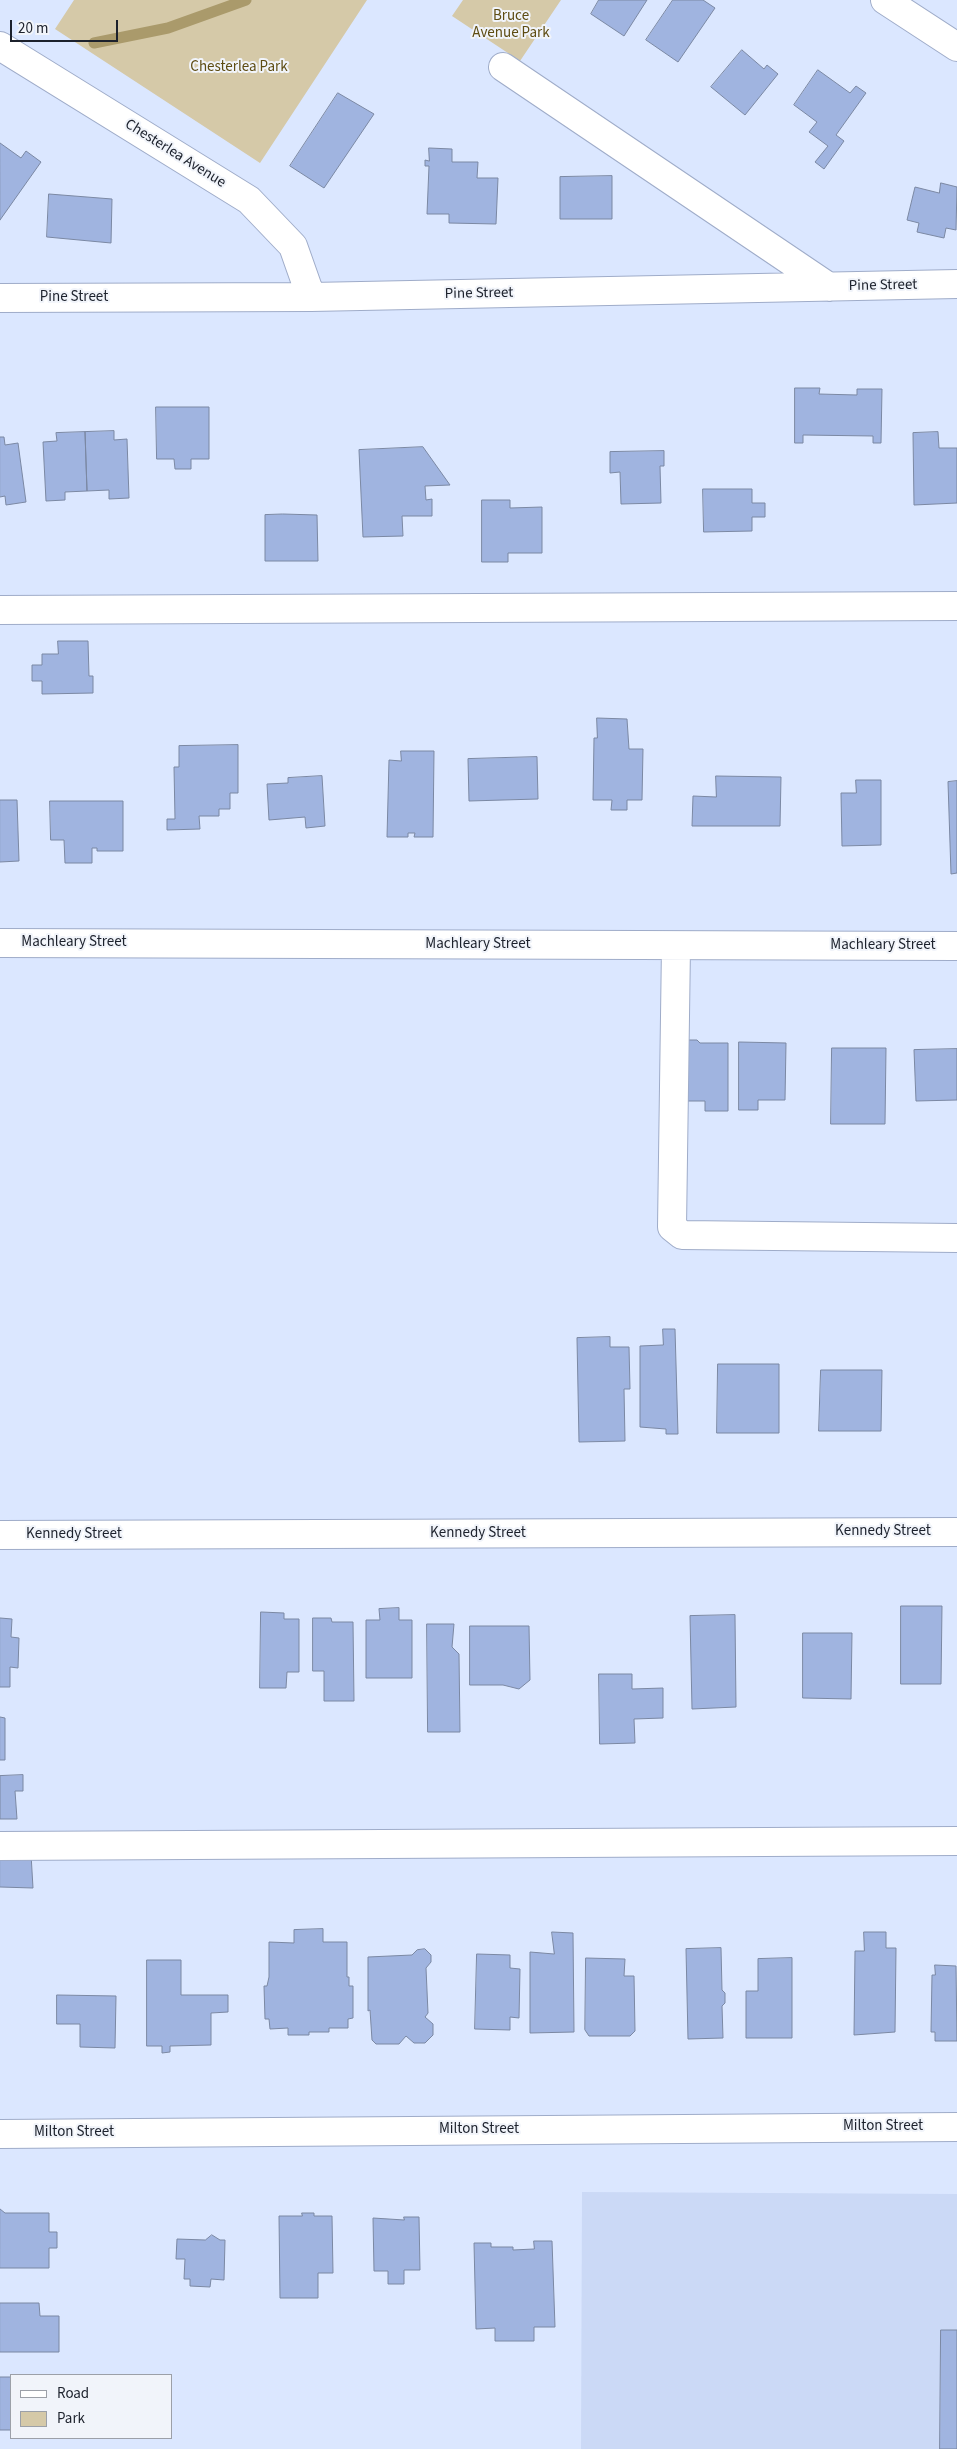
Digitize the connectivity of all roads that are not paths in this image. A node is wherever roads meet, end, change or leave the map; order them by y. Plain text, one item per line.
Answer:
1 (885, 0) edge
2 (0, 46) edge
3 (957, 47) edge
4 (503, 67) dead end
5 (957, 284) edge
6 (829, 287) junction
7 (312, 297) junction
8 (0, 298) edge
9 (957, 606) edge
10 (0, 610) edge
11 (0, 943) edge
12 (676, 946) junction
13 (957, 946) edge
14 (957, 1238) edge
15 (957, 1532) edge
16 (0, 1535) edge
17 (957, 1841) edge
18 (0, 1846) edge
19 (957, 2127) edge
20 (0, 2134) edge

1 - 3 street
2 - 7 street, Chesterlea Avenue
4 - 6 street
5 - 6 street, Pine Street
6 - 7 street, Pine Street
7 - 8 street, Pine Street
9 - 10 street
11 - 12 street, Machleary Street
12 - 13 street, Machleary Street
12 - 14 street
15 - 16 street, Kennedy Street
17 - 18 street
19 - 20 street, Milton Street

